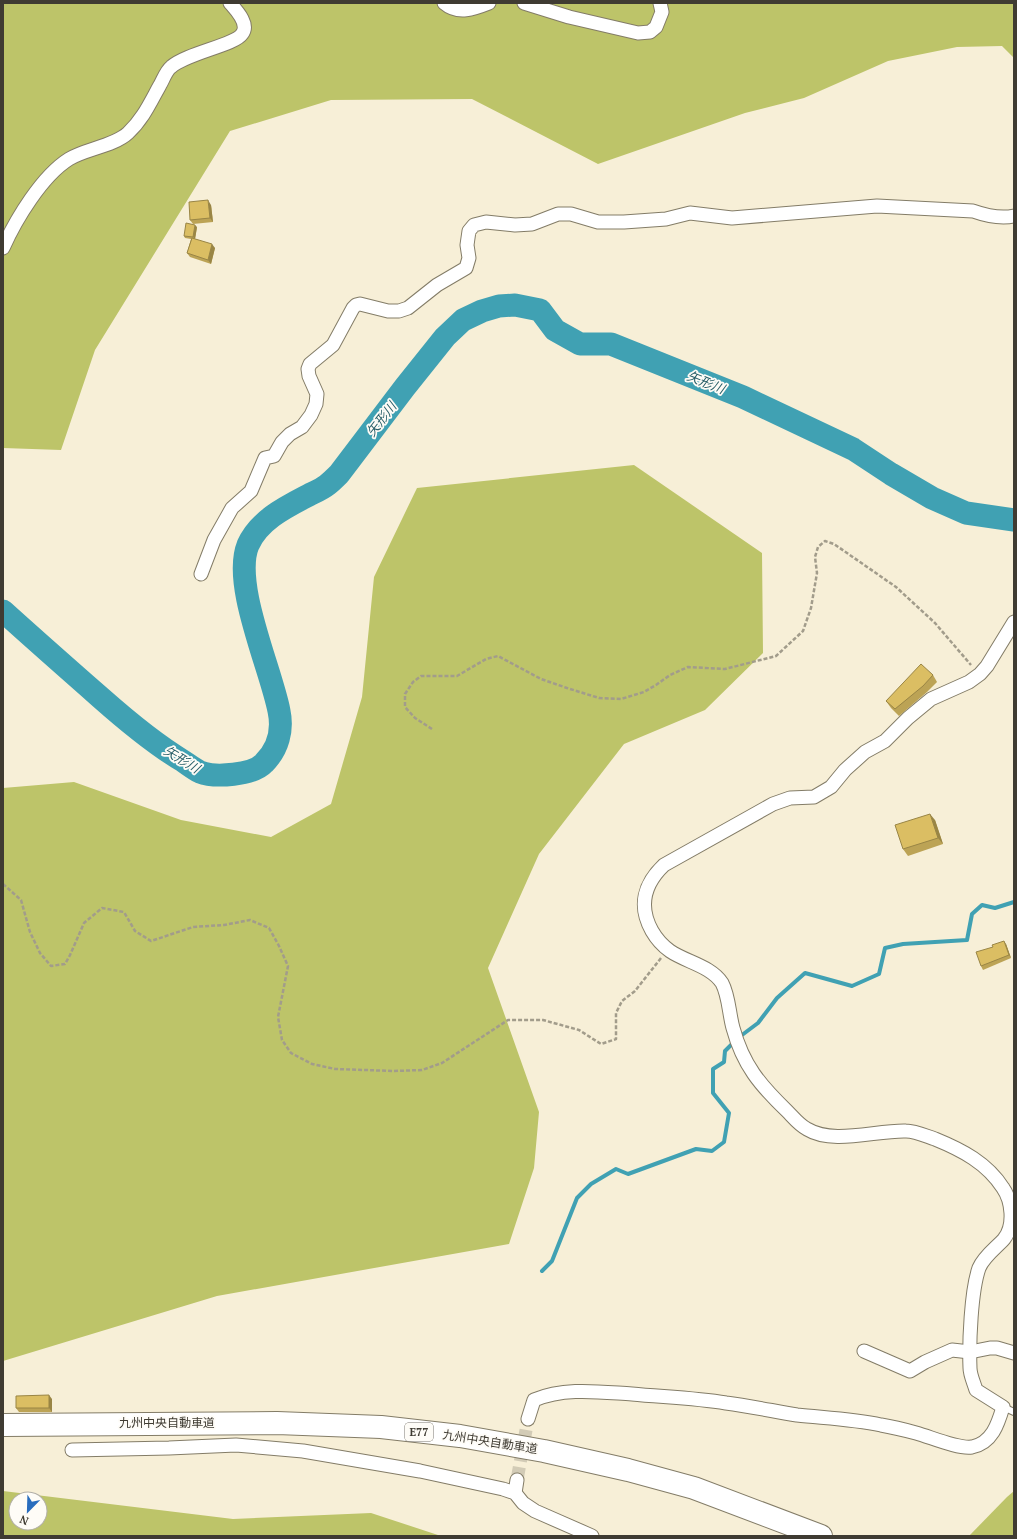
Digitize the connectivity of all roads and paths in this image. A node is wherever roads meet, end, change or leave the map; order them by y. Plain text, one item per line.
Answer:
1 (230, 3) edge
2 (444, 3) edge
3 (490, 3) edge
4 (524, 3) edge
5 (660, 3) edge
6 (1014, 216) edge
7 (3, 248) edge
8 (201, 574) dead end
9 (1014, 622) edge
10 (980, 674) junction
11 (432, 729) dead end
12 (3, 884) edge
13 (669, 950) junction
14 (864, 1351) dead end
15 (970, 1352) junction
16 (1014, 1353) edge
17 (1009, 1410) edge
18 (528, 1419) tunnel mouth
19 (3, 1425) edge
20 (3, 1436) edge
21 (72, 1450) dead end
22 (592, 1536) edge
23 (792, 1536) edge
24 (821, 1536) edge

1 - 7 street
2 - 3 street
4 - 5 street
6 - 8 street
9 - 10 street
10 - 11 path
10 - 13 street
12 - 13 path
13 - 15 street
14 - 15 street
15 - 16 street
15 - 17 street
17 - 18 street
19 - 24 highway, 九州中央自動車道 / E77
20 - 23 highway, 九州中央自動車道 / E77
21 - 22 street

